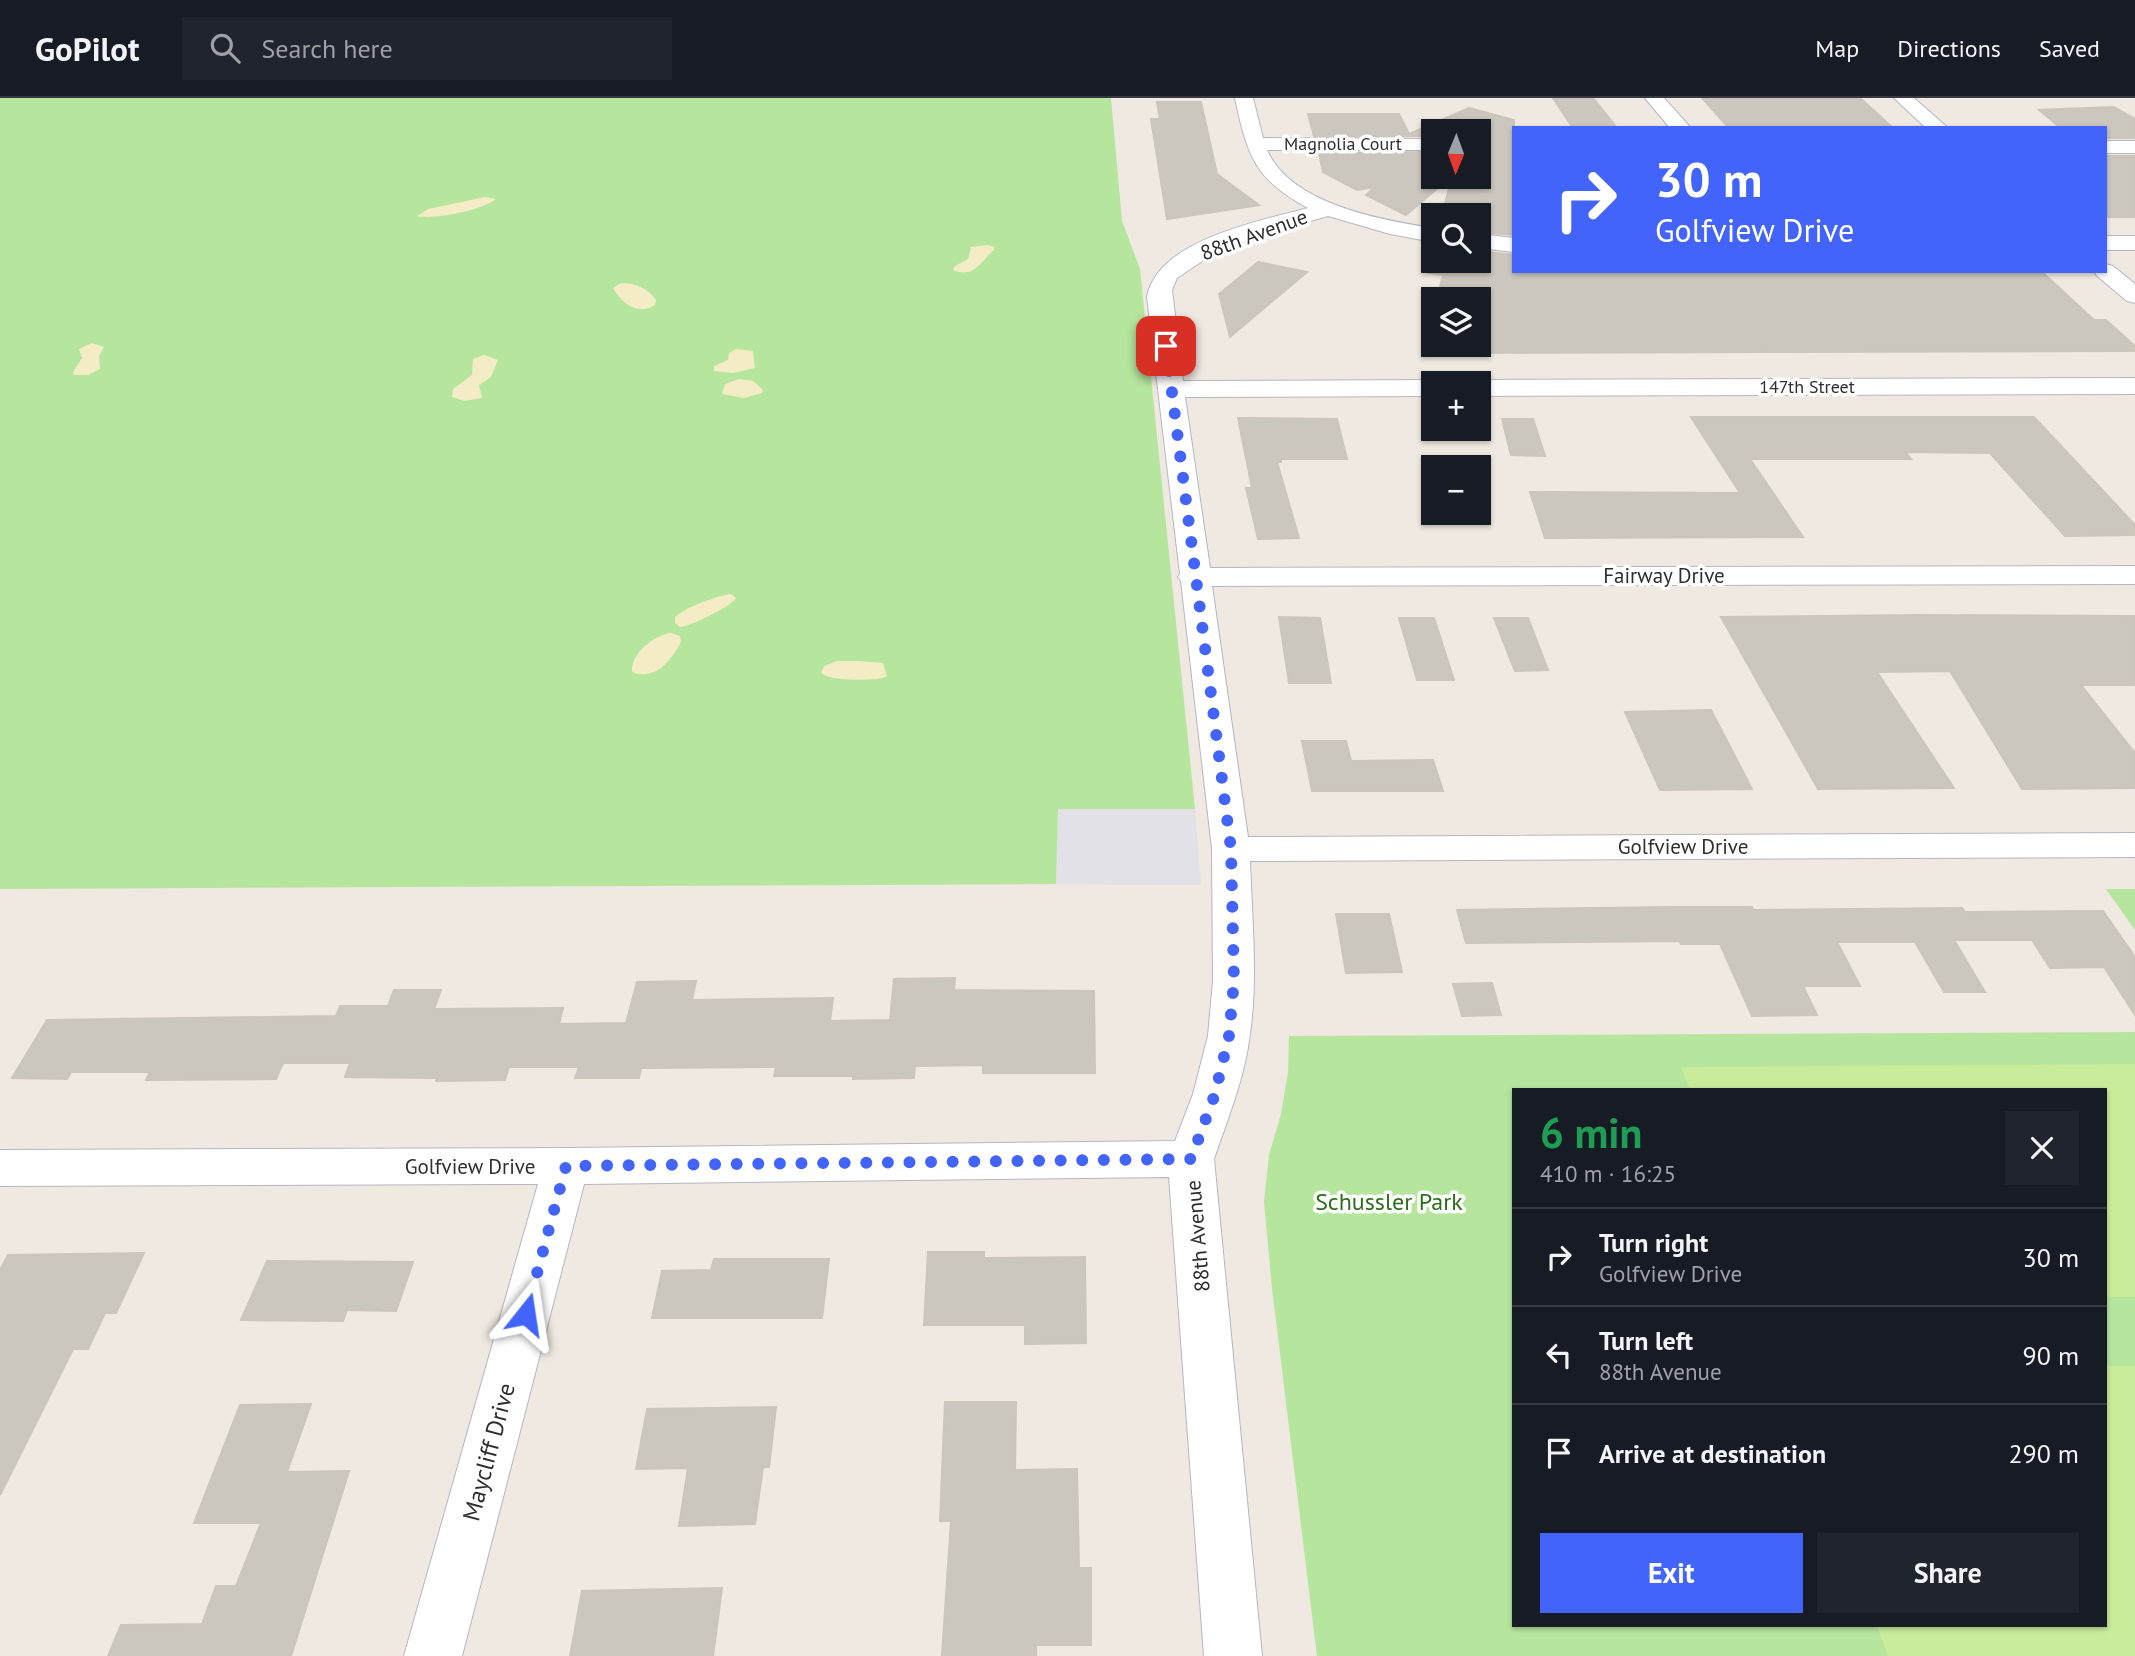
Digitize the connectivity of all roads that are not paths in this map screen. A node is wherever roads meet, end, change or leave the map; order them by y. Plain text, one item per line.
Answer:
1 (1244, 98) edge
2 (1654, 98) edge
3 (1903, 98) edge
4 (1679, 126) edge
5 (1936, 126) edge
6 (1256, 144) junction
7 (1421, 144) edge
8 (2107, 147) edge
9 (2135, 147) edge
10 (1331, 209) junction
11 (1421, 233) edge
12 (1491, 242) edge
13 (2107, 243) edge
14 (2135, 243) edge
15 (1512, 244) edge
16 (2107, 273) edge
17 (2135, 296) edge
18 (2135, 386) edge
19 (1421, 388) edge
20 (1491, 388) edge
21 (1170, 389) junction
22 (2135, 575) edge
23 (1194, 577) junction
24 (2135, 845) edge
25 (1231, 849) junction
26 (1191, 1159) junction
27 (566, 1166) junction
28 (0, 1168) edge
29 (433, 1656) edge
30 (1233, 1656) edge

1 - 6 street, 88th Avenue
2 - 4 street
3 - 5 street
6 - 7 street, Magnolia Court
6 - 10 street, 88th Avenue
8 - 9 street
10 - 11 street
10 - 21 street, 88th Avenue
12 - 15 street
13 - 14 street
16 - 17 street
18 - 20 street, 147th Street
19 - 21 street
21 - 23 street, 88th Avenue
22 - 23 street, Fairway Drive
23 - 25 street, 88th Avenue
24 - 25 street, Golfview Drive
25 - 26 street, 88th Avenue
26 - 27 street, Golfview Drive
26 - 30 street, 88th Avenue
27 - 28 street, Golfview Drive
27 - 29 street, Maycliff Drive

